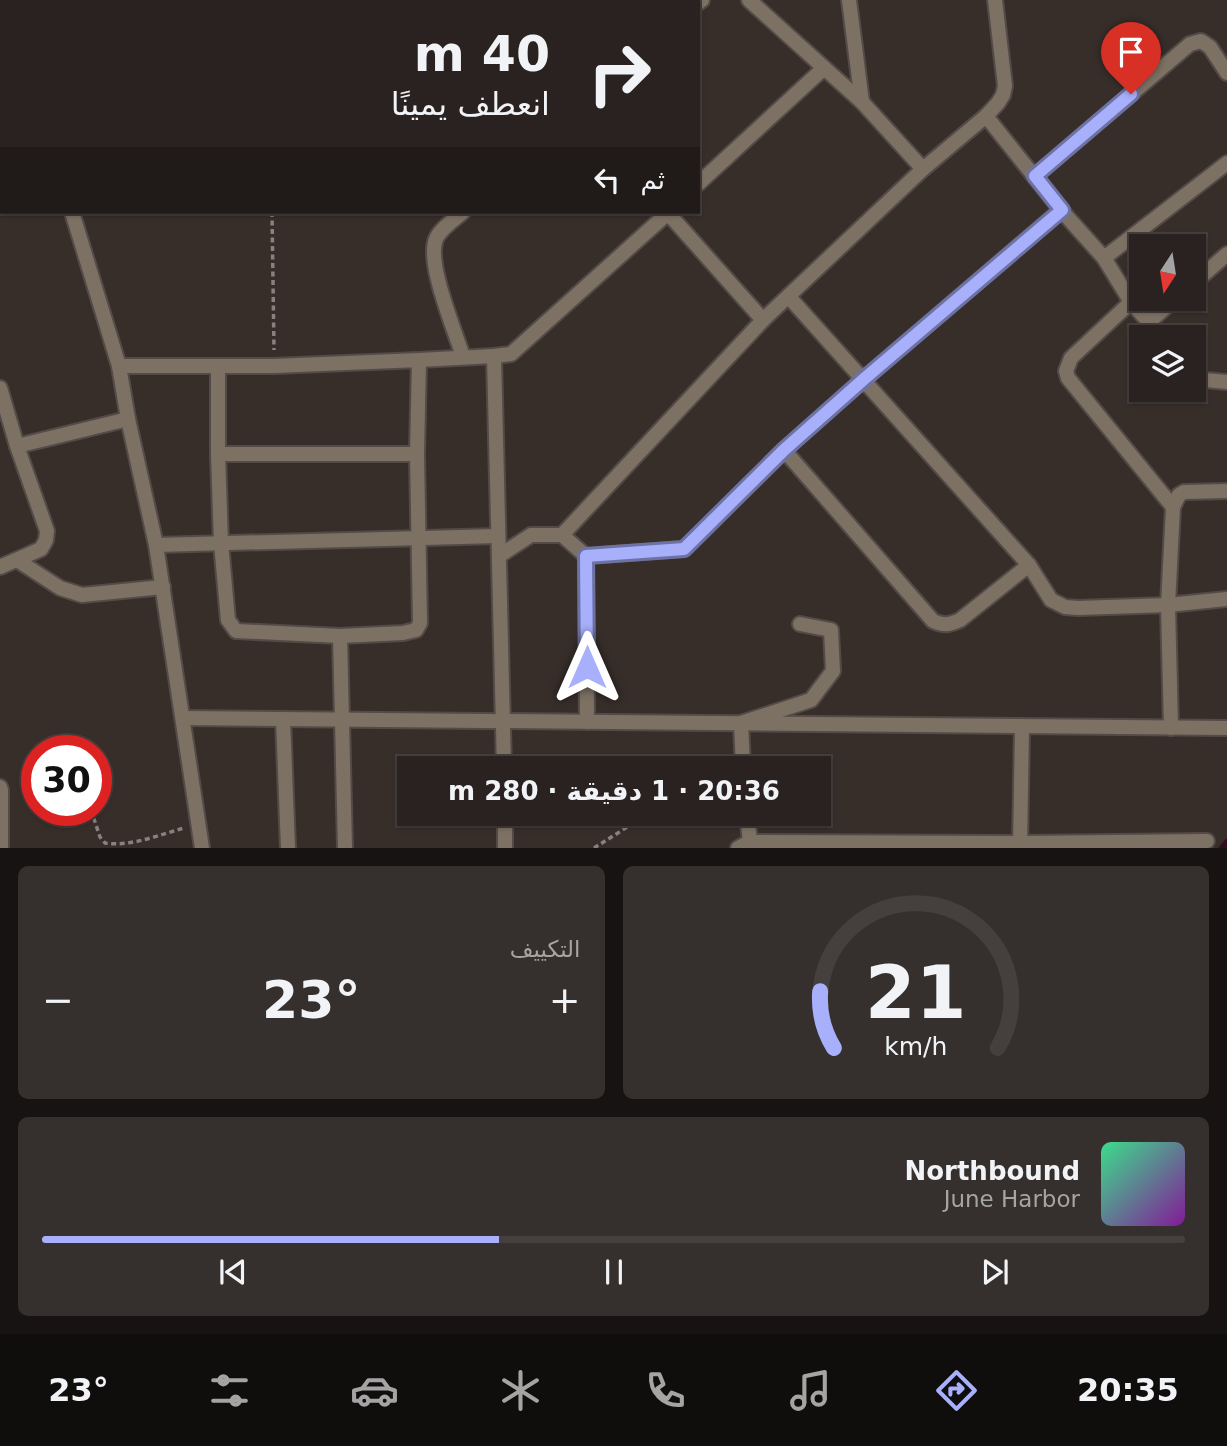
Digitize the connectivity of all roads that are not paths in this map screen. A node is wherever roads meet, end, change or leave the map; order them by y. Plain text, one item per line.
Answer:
1 (749, 0) edge
2 (849, 0) edge
3 (995, 0) edge
4 (824, 68) junction
5 (1227, 74) edge
6 (863, 103) junction
7 (986, 116) junction
8 (1227, 163) edge
9 (923, 169) junction
10 (1035, 176) junction
11 (700, 182) edge
12 (1062, 210) junction
13 (73, 214) edge
14 (461, 214) edge
15 (666, 214) edge
16 (670, 214) edge
17 (1227, 254) edge
18 (1104, 258) junction
19 (1206, 272) edge
20 (789, 298) junction
21 (1129, 300) edge
22 (1129, 303) edge
23 (1140, 312) edge
24 (1160, 312) edge
25 (763, 320) junction
26 (1149, 322) junction
27 (1152, 325) edge
28 (495, 356) junction
29 (463, 357) junction
30 (419, 360) junction
31 (119, 366) junction
32 (218, 366) junction
33 (864, 379) junction
34 (1206, 380) edge
35 (1227, 382) edge
36 (0, 388) edge
37 (128, 419) junction
38 (17, 446) junction
39 (784, 450) junction
40 (218, 454) junction
41 (416, 454) junction
42 (1227, 491) edge
43 (1173, 507) junction
44 (562, 535) junction
45 (498, 536) junction
46 (419, 538) junction
47 (221, 543) junction
48 (156, 545) junction
49 (499, 556) junction
50 (586, 556) junction
51 (17, 560) junction
52 (1029, 565) junction
53 (0, 567) edge
54 (163, 587) junction
55 (1227, 599) edge
56 (1168, 605) junction
57 (800, 624) dead end
58 (340, 636) junction
59 (183, 718) junction
60 (283, 719) junction
61 (342, 719) junction
62 (503, 721) junction
63 (587, 722) junction
64 (741, 723) junction
65 (1022, 726) junction
66 (1171, 728) junction
67 (1227, 729) edge
68 (504, 756) edge
69 (742, 756) edge
70 (0, 787) edge
71 (505, 826) edge
72 (746, 826) edge
73 (1207, 841) dead end
74 (744, 845) edge
75 (1020, 845) edge
76 (1, 848) edge
77 (202, 848) edge
78 (288, 848) edge
79 (345, 848) edge
80 (505, 848) edge

1 - 4 street
2 - 6 street
3 - 7 street
4 - 6 street
4 - 11 street
5 - 10 street
6 - 9 street
7 - 9 street
7 - 10 street
8 - 18 street
9 - 20 street
10 - 12 street
12 - 18 street
12 - 33 street
13 - 31 street
14 - 29 street
15 - 28 street
16 - 25 street
17 - 19 street
18 - 21 street
20 - 25 street
20 - 33 street
22 - 43 street
23 - 26 street
24 - 26 street
25 - 44 street
26 - 27 street
28 - 29 street
28 - 45 street
29 - 30 street
30 - 32 street
30 - 41 street
31 - 32 street
31 - 37 street
32 - 40 street
33 - 39 street
33 - 52 street
34 - 35 street
36 - 38 street
37 - 38 street
37 - 48 street
38 - 51 street
39 - 50 street
39 - 52 street
40 - 41 street
40 - 47 street
41 - 46 street
42 - 43 street
43 - 56 street
44 - 49 street
44 - 50 street
45 - 46 street
45 - 49 street
46 - 47 street
46 - 58 street
47 - 48 street
47 - 58 street
48 - 54 street
49 - 62 street
50 - 63 street
51 - 53 street
51 - 54 street
52 - 56 street
54 - 59 street
55 - 56 street
56 - 66 street
57 - 64 street
58 - 61 street
59 - 60 street
59 - 77 street
60 - 61 street
60 - 78 street
61 - 62 street
61 - 79 street
62 - 63 street
62 - 68 street
63 - 64 street
64 - 65 street
64 - 69 street
65 - 66 street
65 - 75 street
66 - 67 street
70 - 76 street
71 - 80 street
72 - 74 street
73 - 75 street
74 - 75 street

